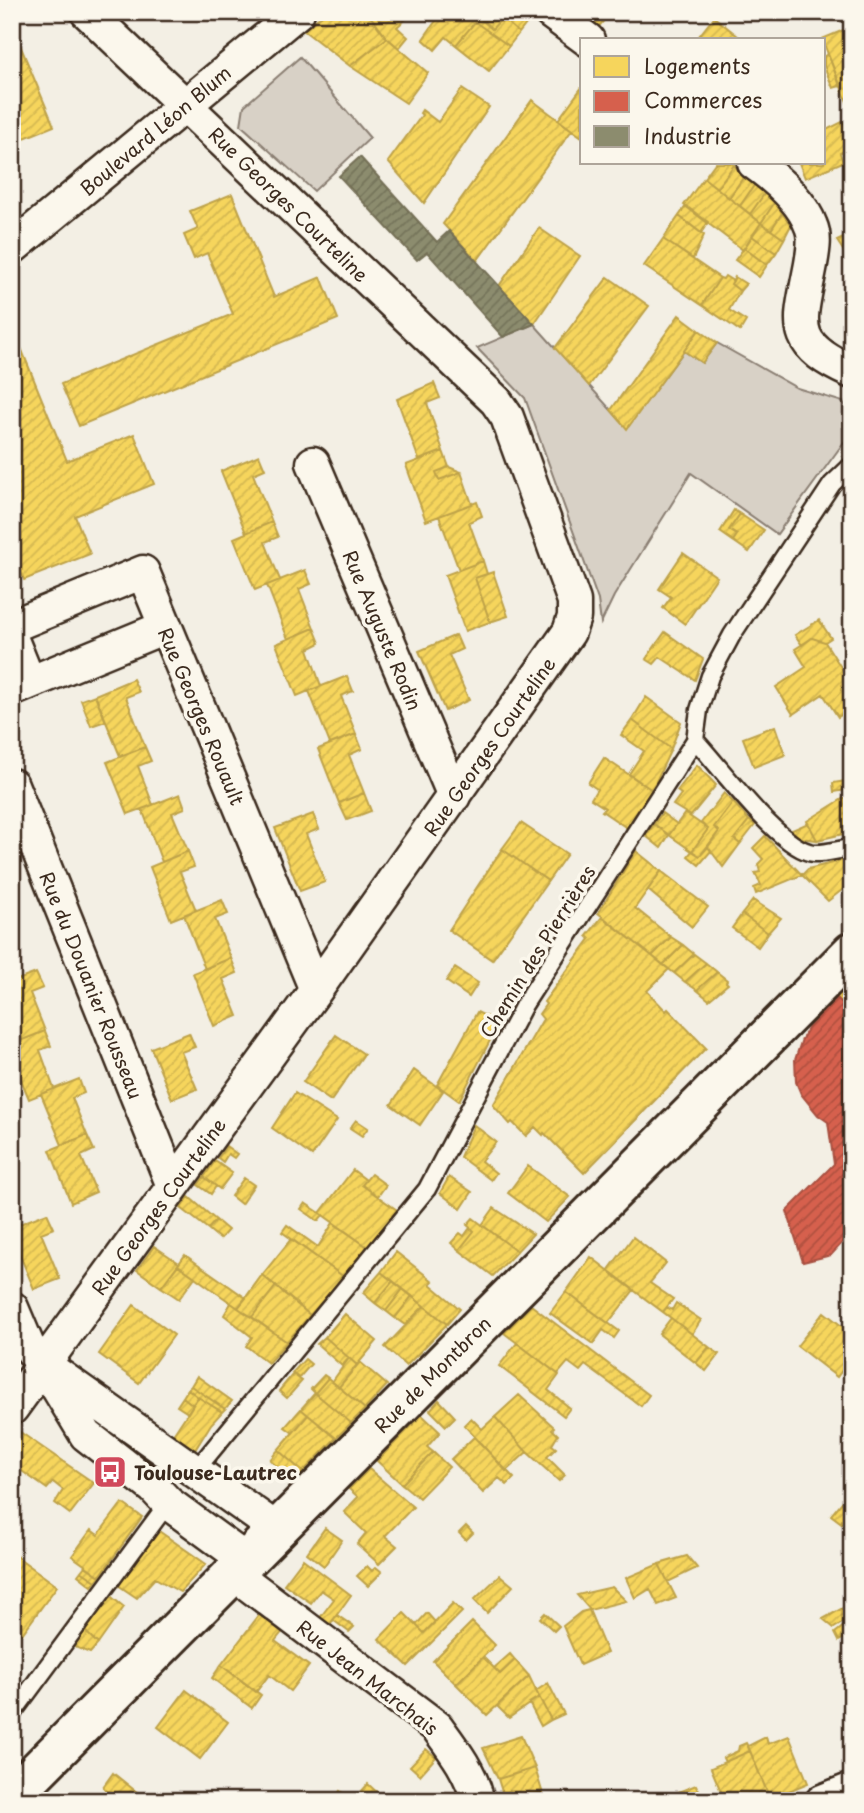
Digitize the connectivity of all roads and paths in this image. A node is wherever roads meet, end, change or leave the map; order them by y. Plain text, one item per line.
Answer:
1 (88, 12) edge
2 (298, 12) edge
3 (551, 12) edge
4 (585, 38) edge
5 (185, 106) junction
6 (755, 164) edge
7 (12, 248) edge
8 (852, 372) edge
9 (313, 463) dead end
10 (852, 465) edge
11 (12, 626) edge
12 (165, 627) junction
13 (12, 640) edge
14 (21, 686) edge
15 (695, 740) junction
16 (12, 785) edge
17 (454, 796) junction
18 (852, 848) edge
19 (852, 952) edge
20 (316, 990) junction
21 (173, 1186) junction
22 (12, 1308) edge
23 (43, 1364) junction
24 (12, 1408) edge
25 (195, 1471) junction
26 (168, 1503) junction
27 (278, 1530) junction
28 (240, 1567) junction
29 (12, 1714) edge
30 (852, 1789) edge
31 (12, 1796) edge
32 (478, 1801) edge
33 (822, 1801) edge

1 - 5 street
2 - 5 street, Boulevard Léon Blum
3 - 4 street
5 - 7 street, Boulevard Léon Blum
5 - 17 street, Rue Georges Courteline
6 - 8 street
9 - 17 street, Rue Auguste Rodin
10 - 15 lane, Chemin des Pierrières
11 - 12 street, Rue Georges Rouault
12 - 14 street
12 - 20 street, Rue Georges Rouault
13 - 14 street
15 - 18 lane
15 - 25 lane, Chemin des Pierrières
16 - 21 street, Rue du Douanier Rousseau
17 - 20 street, Rue Georges Courteline
19 - 27 main road, Rue de Montbron
20 - 21 street, Rue Georges Courteline
21 - 23 street, Rue Georges Courteline
22 - 23 street, Rue Jean Marchais
23 - 24 street, Rue Georges Courteline
23 - 25 street
23 - 26 street, Rue Jean Marchais
25 - 27 street
26 - 28 street, Rue Jean Marchais
26 - 29 lane
27 - 28 main road, Rue de Montbron
28 - 31 main road, Rue de Montbron
28 - 32 street, Rue Jean Marchais
30 - 33 street

